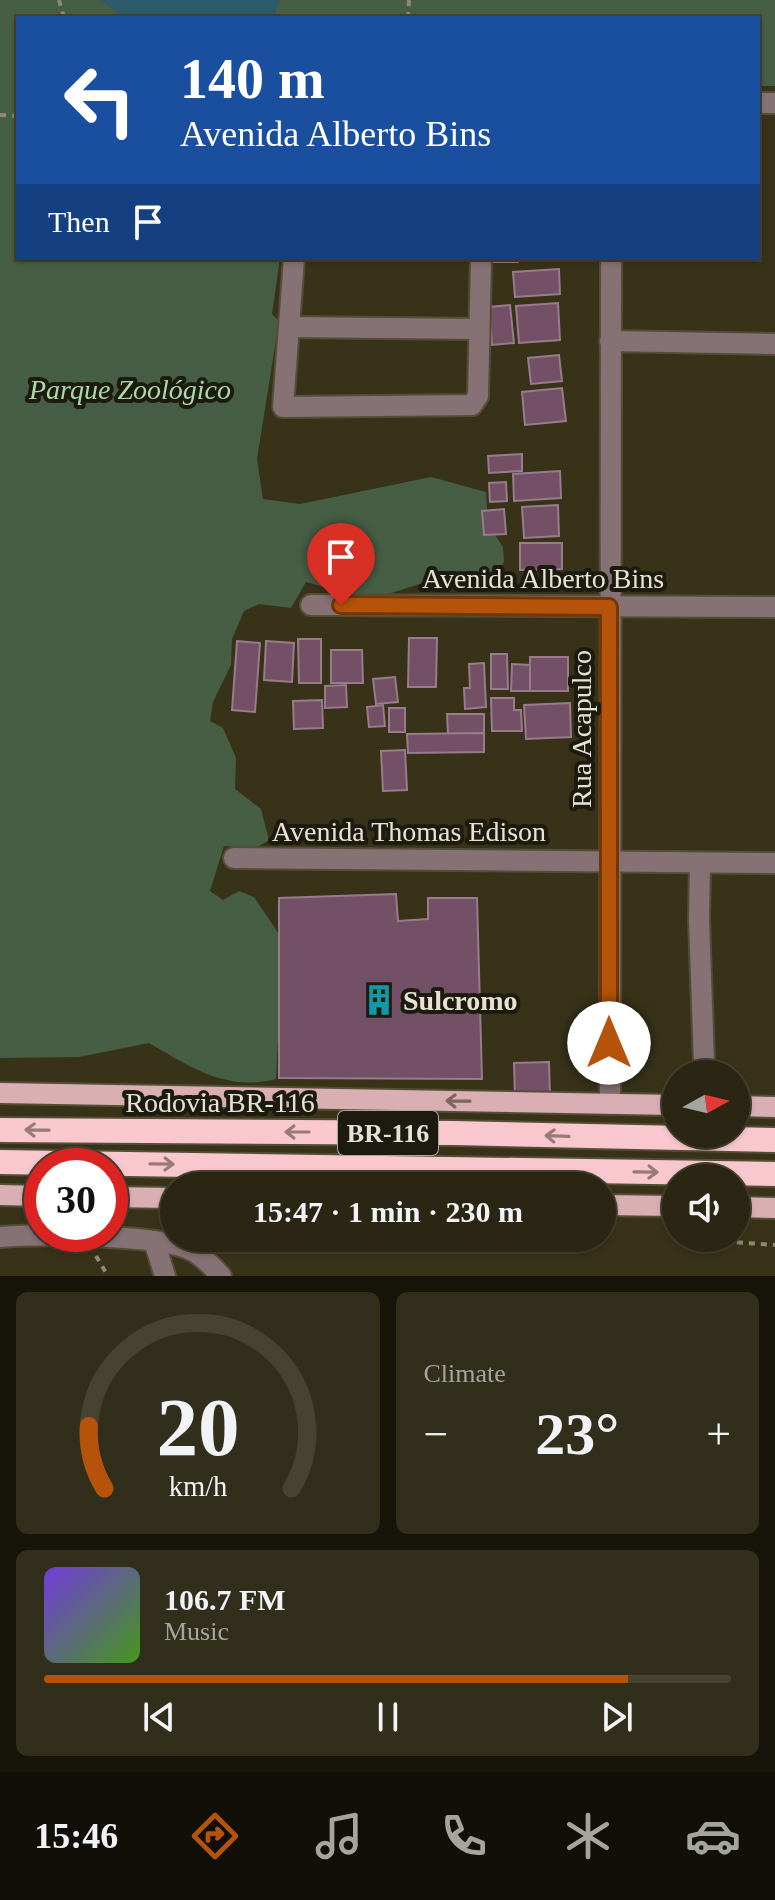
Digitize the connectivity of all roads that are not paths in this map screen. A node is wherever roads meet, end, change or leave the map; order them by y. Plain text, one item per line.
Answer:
1 (294, 260) edge
2 (481, 260) edge
3 (611, 260) edge
4 (289, 327) junction
5 (479, 329) junction
6 (610, 341) junction
7 (775, 344) edge
8 (311, 605) dead end
9 (609, 607) junction
10 (775, 607) edge
11 (234, 858) dead end
12 (608, 860) junction
13 (700, 863) junction
14 (775, 863) edge
15 (704, 1060) edge
16 (0, 1093) edge
17 (610, 1104) junction
18 (662, 1105) edge
19 (750, 1106) edge
20 (775, 1107) edge
21 (0, 1130) edge
22 (775, 1140) edge
23 (0, 1162) edge
24 (775, 1174) edge
25 (0, 1195) edge
26 (24, 1196) edge
27 (128, 1197) edge
28 (160, 1198) edge
29 (616, 1205) edge
30 (662, 1206) edge
31 (750, 1207) edge
32 (775, 1208) edge
33 (0, 1237) edge
34 (154, 1241) junction
35 (165, 1276) edge
36 (221, 1276) edge

1 - 4 street
2 - 5 street
3 - 6 street, Rua Acapulco
4 - 5 street
4 - 5 street
6 - 7 street
6 - 9 street, Rua Acapulco
8 - 9 street, Avenida Alberto Bins
9 - 10 street, Avenida Alberto Bins
9 - 12 street, Rua Acapulco
11 - 12 street, Avenida Thomas Edison
12 - 13 street, Avenida Thomas Edison
12 - 17 street, Rua Acapulco
13 - 14 street, Avenida Thomas Edison
13 - 15 street
17 -> 16 main road
17 - 18 main road
19 - 20 main road
22 -> 21 highway, Rodovia BR-116 / BR-116
23 -> 24 highway, BR-116
25 - 26 main road
27 - 28 main road
29 - 30 main road
31 - 32 main road
33 - 34 street
34 - 35 street
34 - 36 street

